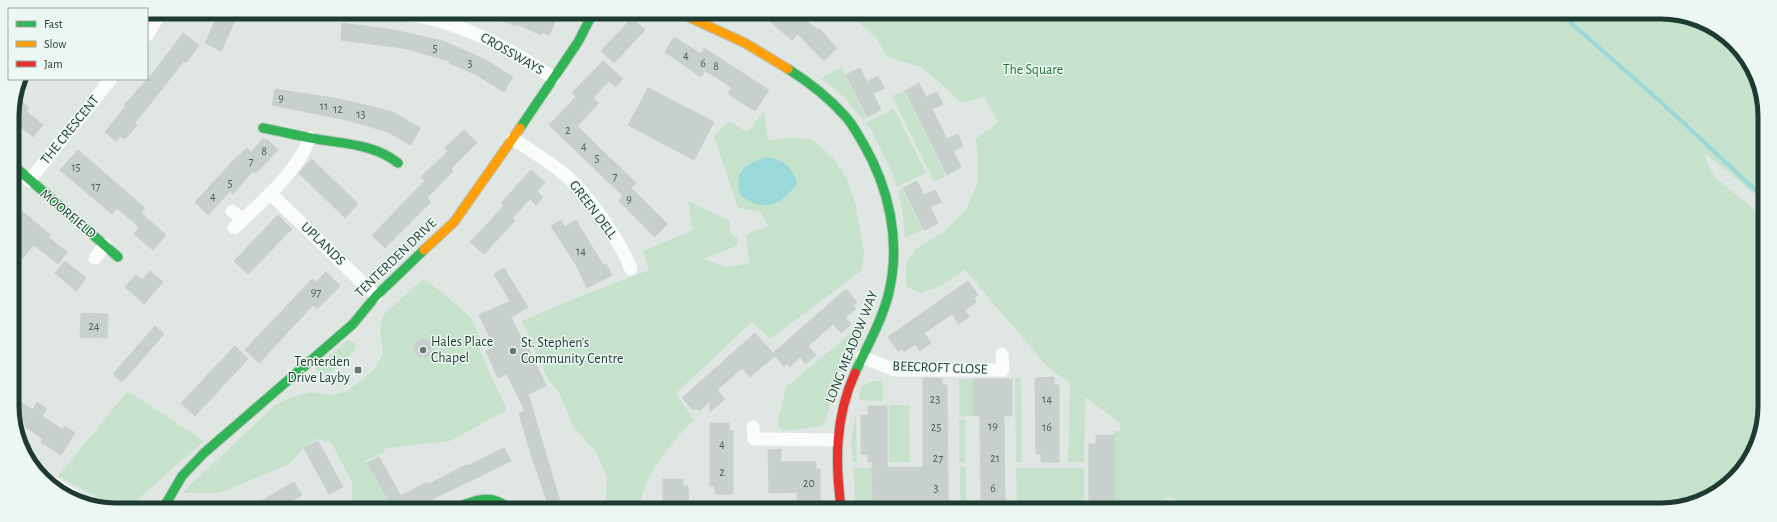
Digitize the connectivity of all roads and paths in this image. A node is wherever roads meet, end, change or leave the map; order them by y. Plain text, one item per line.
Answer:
1 (157, 19) edge
2 (428, 19) edge
3 (590, 19) edge
4 (692, 19) edge
5 (148, 33) edge
6 (553, 78) junction
7 (111, 80) edge
8 (263, 128) dead end
9 (310, 138) junction
10 (513, 139) junction
11 (390, 160) dead end
12 (19, 172) edge
13 (29, 181) junction
14 (270, 193) junction
15 (232, 211) dead end
16 (105, 246) junction
17 (118, 257) dead end
18 (95, 258) dead end
19 (631, 261) dead end
20 (376, 296) junction
21 (1002, 354) dead end
22 (862, 357) junction
23 (753, 427) dead end
24 (836, 440) junction
25 (166, 503) edge
26 (471, 503) edge
27 (502, 503) edge
28 (840, 503) edge

1 - 5 street
2 - 6 street, CROSSWAYS
3 - 6 street, TENTERDEN DRIVE
4 - 22 street, LONG MEADOW WAY
6 - 10 street, TENTERDEN DRIVE
7 - 13 street, THE CRESCENT
8 - 9 street
9 - 11 street
9 - 14 street
10 - 19 street, GREEN DELL
10 - 20 street, TENTERDEN DRIVE
12 - 13 street, MOORFIELD
13 - 16 street, MOORFIELD
14 - 15 street
14 - 20 street, UPLANDS
16 - 17 street, MOORFIELD
16 - 18 street, MOORFIELD
20 - 25 street, TENTERDEN DRIVE
21 - 22 street, BEECROFT CLOSE
22 - 24 street, LONG MEADOW WAY
23 - 24 street
24 - 28 street, LONG MEADOW WAY
26 - 27 street

